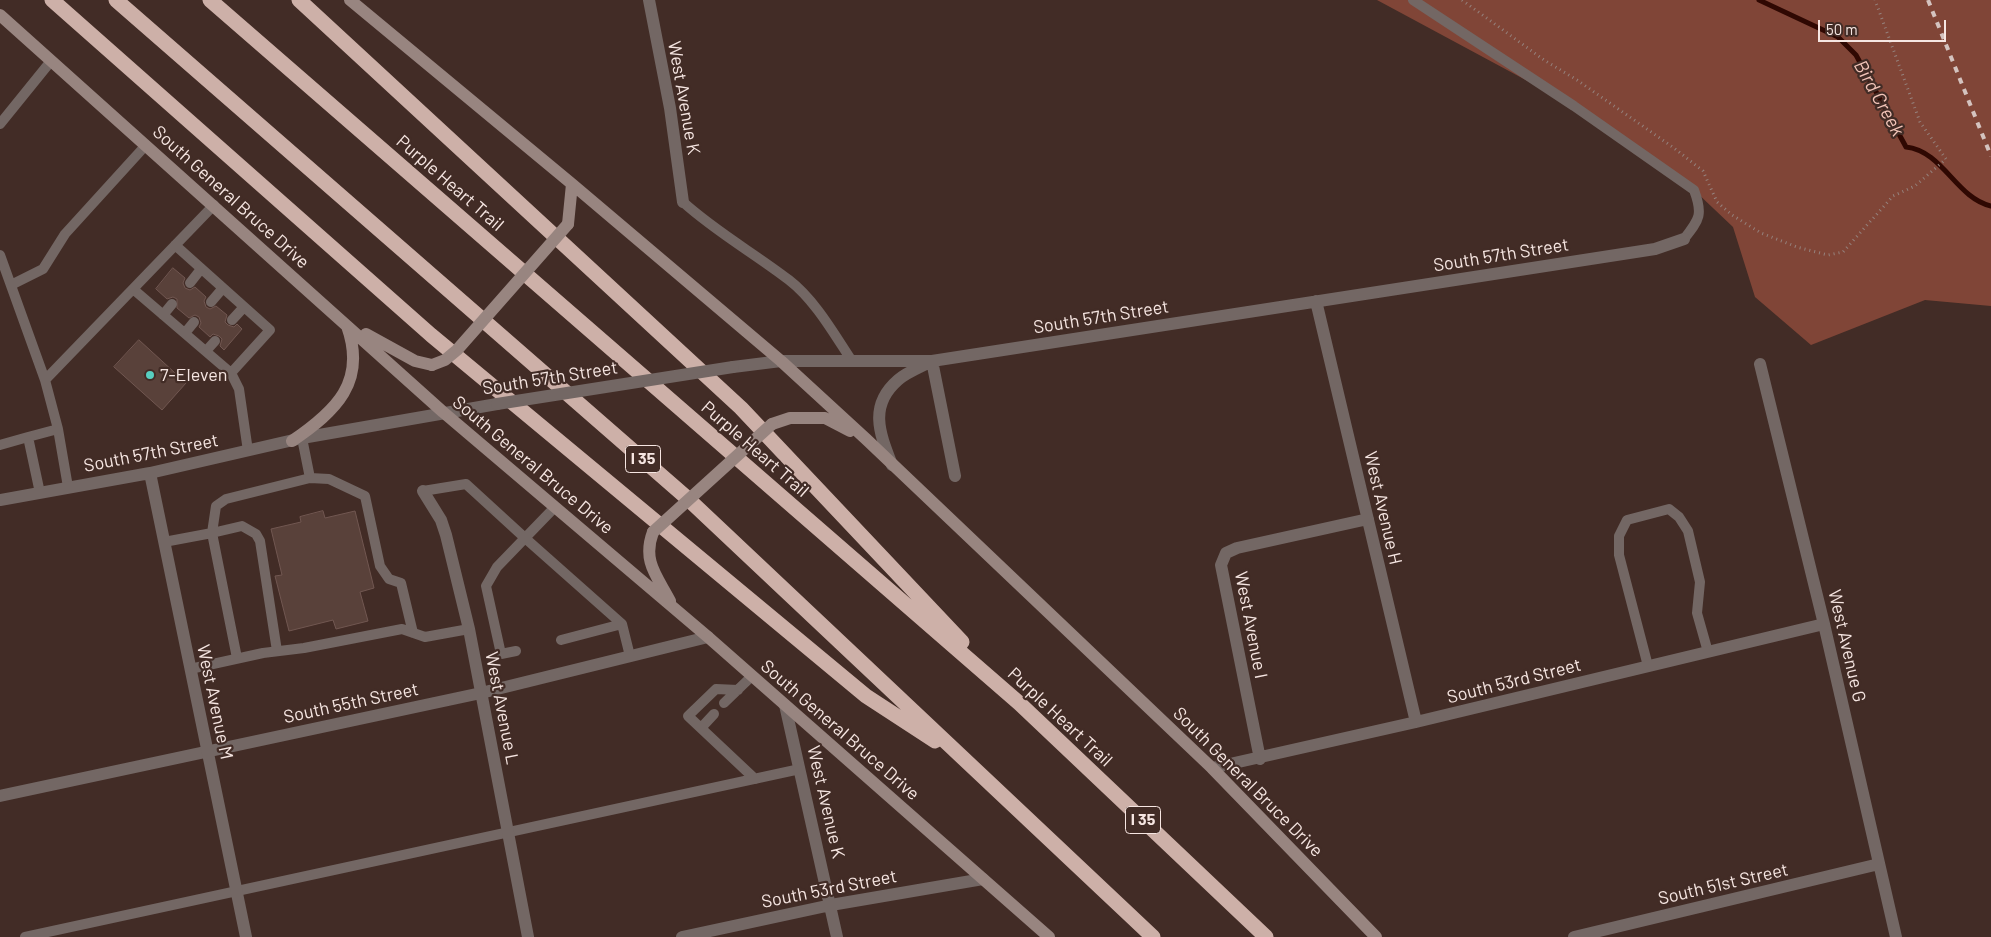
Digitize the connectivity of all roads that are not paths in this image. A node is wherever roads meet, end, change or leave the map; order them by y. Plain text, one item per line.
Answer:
1 (52, 0) edge
2 (116, 0) edge
3 (210, 0) edge
4 (300, 0) edge
5 (350, 0) edge
6 (649, 0) edge
7 (1413, 0) edge
8 (0, 15) edge
9 (52, 61) junction
10 (0, 124) edge
11 (146, 145) junction
12 (572, 184) junction
13 (683, 202) joint
14 (214, 205) junction
15 (1684, 239) joint
16 (175, 245) junction
17 (0, 255) edge
18 (201, 268) junction
19 (190, 283) dead end
20 (11, 285) junction
21 (223, 288) junction
22 (134, 289) junction
23 (211, 302) dead end
24 (1316, 302) junction
25 (172, 304) dead end
26 (244, 306) junction
27 (163, 315) junction
28 (232, 320) dead end
29 (194, 322) dead end
30 (347, 323) junction
31 (185, 333) junction
32 (215, 341) dead end
33 (206, 351) junction
34 (852, 361) junction
35 (932, 361) junction
36 (781, 362) junction
37 (1760, 364) dead end
38 (231, 373) junction
39 (45, 380) junction
40 (444, 412) junction
41 (58, 429) junction
42 (28, 437) junction
43 (866, 439) junction
44 (297, 440) junction
45 (0, 445) edge
46 (248, 451) junction
47 (892, 466) junction
48 (150, 473) junction
49 (955, 476) dead end
50 (310, 478) junction
51 (68, 487) junction
52 (423, 491) joint
53 (40, 492) junction
54 (0, 500) edge
55 (555, 507) junction
56 (1368, 519) junction
57 (212, 533) junction
58 (525, 538) junction
59 (164, 542) junction
60 (674, 607) junction
61 (622, 624) junction
62 (1824, 624) junction
63 (469, 629) junction
64 (414, 633) junction
65 (708, 636) junction
66 (562, 640) dead end
67 (277, 651) junction
68 (516, 651) dead end
69 (1708, 652) junction
70 (630, 656) junction
71 (237, 658) junction
72 (1648, 666) junction
73 (190, 668) junction
74 (752, 676) junction
75 (738, 690) junction
76 (481, 693) junction
77 (724, 703) dead end
78 (1019, 703) junction
79 (785, 705) junction
80 (714, 714) dead end
81 (1416, 722) junction
82 (701, 728) junction
83 (207, 752) junction
84 (1260, 759) junction
85 (970, 765) junction
86 (1212, 768) junction
87 (800, 769) junction
88 (755, 779) junction
89 (0, 796) edge
90 (508, 831) junction
91 (1880, 864) junction
92 (983, 879) junction
93 (236, 891) junction
94 (831, 905) junction
95 (25, 937) edge
96 (246, 937) edge
97 (528, 937) edge
98 (682, 937) edge
99 (838, 937) edge
100 (1049, 937) edge
101 (1153, 937) edge
102 (1266, 937) edge
103 (1376, 937) edge
104 (1574, 937) edge
105 (1896, 937) edge

1 - 85 highway
2 - 85 highway, I 35
3 - 78 highway, Purple Heart Trail / I 35
4 - 78 highway
5 - 12 main road, South General Bruce Drive
6 - 13 street, West Avenue K
7 - 15 lane, South 57th Street
8 - 9 main road, South General Bruce Drive
9 - 10 lane
9 - 11 main road, South General Bruce Drive
11 - 14 main road, South General Bruce Drive
11 - 20 lane
12 - 30 main road, bridge
12 - 36 main road, South General Bruce Drive
13 - 34 lane
14 - 16 lane
14 - 30 main road, South General Bruce Drive
15 - 24 street, South 57th Street
16 - 18 lane
16 - 22 lane
17 - 20 lane
18 - 19 lane
18 - 21 lane
20 - 39 lane
21 - 23 lane
21 - 26 lane
22 - 27 lane
22 - 39 lane
24 - 35 street, South 57th Street
24 - 56 street, West Avenue H
25 - 27 lane
26 - 28 lane
26 - 38 lane
27 - 31 lane
29 - 31 lane
30 - 40 main road, South General Bruce Drive
30 - 44 main road
31 - 33 lane
32 - 33 lane
33 - 38 lane
34 - 35 street, South 57th Street
34 - 36 street, South 57th Street
35 - 47 street, South 57th Street
35 - 49 street
36 - 40 street, South 57th Street, bridge
36 - 43 main road, South General Bruce Drive
37 - 62 street, West Avenue G
38 - 46 lane
39 - 41 lane
40 - 44 street, South 57th Street
40 - 55 main road, South General Bruce Drive
41 - 42 lane
41 - 51 lane
42 - 45 lane
42 - 53 lane
43 - 47 main road, South General Bruce Drive
43 - 60 main road, bridge
44 - 46 street, South 57th Street
44 - 50 lane
46 - 48 street, South 57th Street
47 - 86 main road, South General Bruce Drive
48 - 51 street, South 57th Street
48 - 59 street, West Avenue M
50 - 57 lane
50 - 64 lane
51 - 53 street, South 57th Street
52 - 58 lane
52 - 63 street, West Avenue L
53 - 54 street, South 57th Street
55 - 58 lane
55 - 60 main road, South General Bruce Drive
56 - 81 street, West Avenue H
56 - 84 street, West Avenue I
57 - 59 lane
57 - 67 lane
57 - 71 lane
58 - 61 lane
58 - 68 lane
59 - 73 street, West Avenue M
60 - 65 main road, South General Bruce Drive
61 - 66 lane
61 - 70 lane
62 - 69 street, South 53rd Street
62 - 91 street, West Avenue G
63 - 64 lane
63 - 76 street, West Avenue L
64 - 67 lane
65 - 70 street, South 55th Street
65 - 74 main road, South General Bruce Drive
67 - 71 lane
69 - 72 street, South 53rd Street
69 - 72 lane
70 - 76 street, South 55th Street
71 - 73 lane
72 - 81 street, South 53rd Street
73 - 83 street, West Avenue M
74 - 75 lane
74 - 79 main road, South General Bruce Drive
75 - 77 lane
75 - 82 lane
76 - 83 street, South 55th Street
76 - 90 street, West Avenue L
78 - 102 highway, Purple Heart Trail / I 35
79 - 87 street, West Avenue K
79 - 92 main road, South General Bruce Drive
80 - 82 lane
81 - 84 street, South 53rd Street
82 - 88 lane
83 - 89 street, South 55th Street
83 - 93 street, West Avenue M
84 - 86 street, South 53rd Street
85 - 101 highway, I 35
86 - 103 main road, South General Bruce Drive
87 - 88 lane
87 - 94 street, West Avenue K
88 - 90 lane
90 - 93 lane
90 - 97 street, West Avenue L
91 - 104 street, South 51st Street
91 - 105 street, West Avenue G
92 - 94 street, South 53rd Street
92 - 100 main road, South General Bruce Drive
93 - 95 lane
93 - 96 street, West Avenue M
94 - 98 street, South 53rd Street
94 - 99 street, West Avenue K

